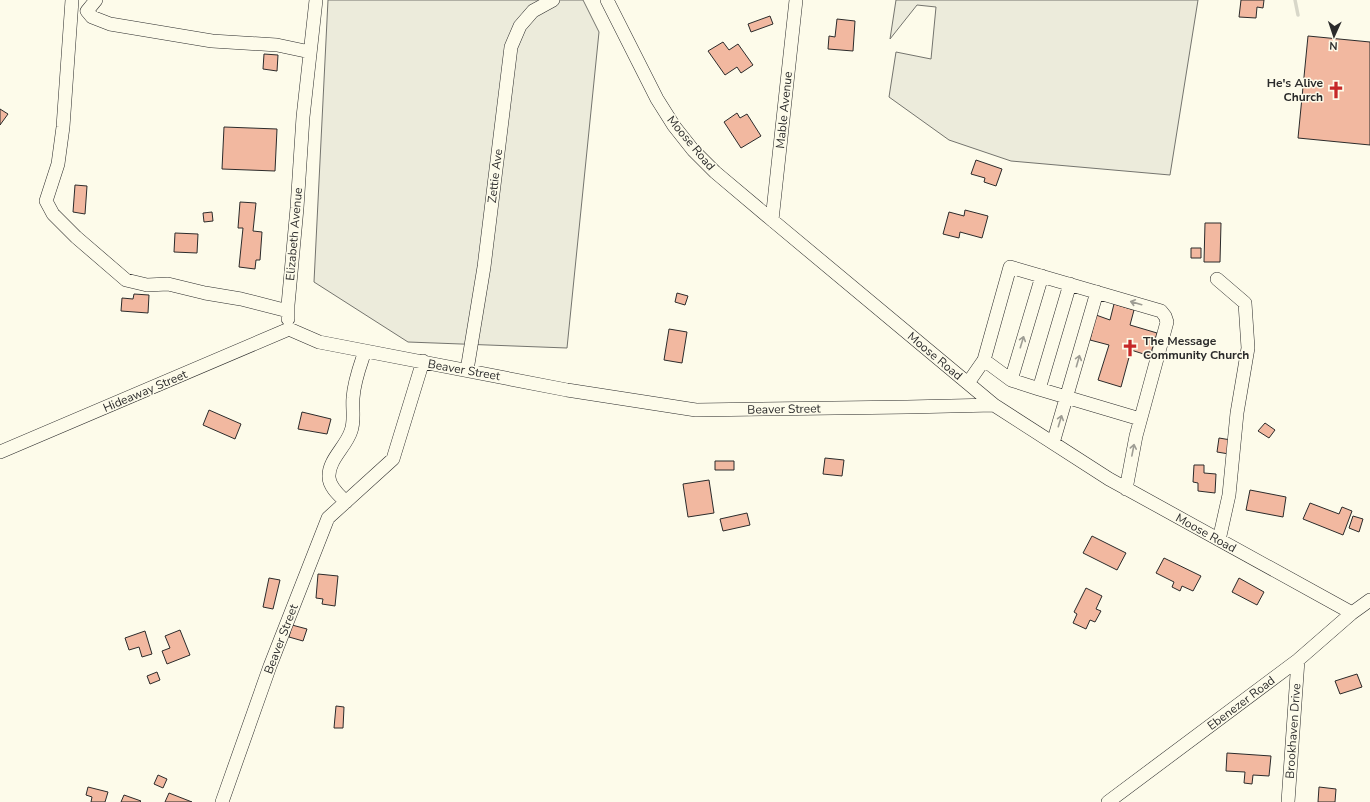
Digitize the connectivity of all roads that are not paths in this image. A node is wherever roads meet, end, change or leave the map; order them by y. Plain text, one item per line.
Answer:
1 (72, 0) edge
2 (96, 0) edge
3 (316, 0) edge
4 (552, 0) edge
5 (607, 0) edge
6 (796, 0) edge
7 (310, 52) junction
8 (772, 220) junction
9 (1042, 276) junction
10 (1217, 279) dead end
11 (1070, 284) junction
12 (1097, 292) junction
13 (288, 311) junction
14 (289, 329) junction
15 (365, 350) junction
16 (984, 360) junction
17 (423, 361) junction
18 (467, 370) junction
19 (1011, 380) junction
20 (968, 383) junction
21 (1038, 389) junction
22 (1067, 398) junction
23 (994, 405) junction
24 (1140, 419) junction
25 (1053, 443) junction
26 (0, 452) edge
27 (1126, 489) junction
28 (346, 502) junction
29 (1219, 540) junction
30 (1370, 600) edge
31 (1352, 613) junction
32 (1298, 660) junction
33 (222, 802) edge
34 (1108, 802) edge
35 (1288, 802) edge

1 - 13 street
2 - 7 street
3 - 7 street, Elizabeth Avenue
4 - 18 street, Zettie Ave
5 - 8 street, Moose Road
6 - 8 street, Mable Avenue
7 - 13 street, Elizabeth Avenue
8 - 20 street, Moose Road
9 - 11 street
9 - 16 street
19 -> 9 street
10 - 29 street
11 - 12 street
11 - 21 street
22 -> 12 street
24 -> 12 street
13 - 14 street, Elizabeth Avenue
14 - 15 street
14 - 26 street, Hideaway Street
15 - 17 street
15 - 28 street
16 - 19 street
16 - 20 street
17 - 18 street, Beaver Street
17 - 28 street, Beaver Street
18 - 23 street, Beaver Street
19 - 21 street
20 - 23 street, Moose Road
21 - 22 street
22 - 24 street
25 -> 22 street
23 - 25 street, Moose Road
27 -> 24 street
25 - 27 street, Moose Road
27 - 29 street, Moose Road
28 - 33 street, Beaver Street
29 - 31 street, Moose Road
30 - 31 street, Ebenezer Road
31 - 32 street, Ebenezer Road
32 - 34 street, Ebenezer Road
32 - 35 street, Brookhaven Drive

